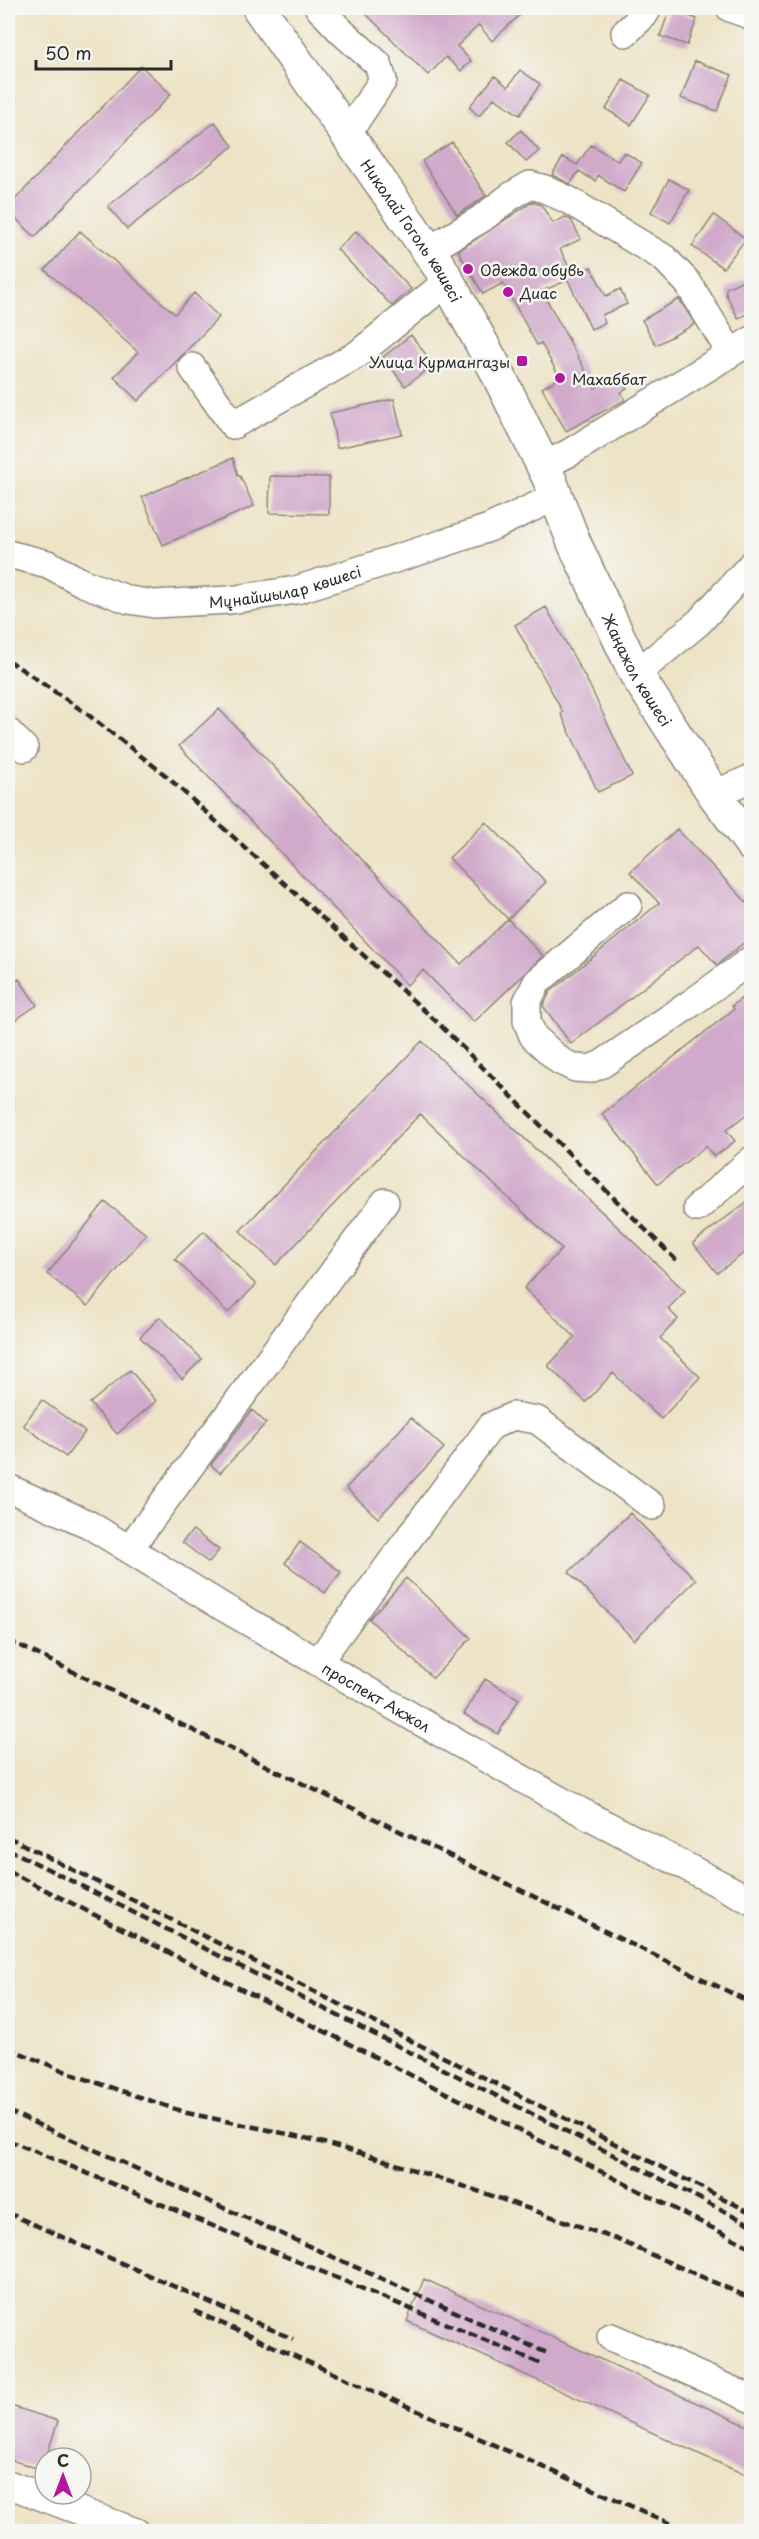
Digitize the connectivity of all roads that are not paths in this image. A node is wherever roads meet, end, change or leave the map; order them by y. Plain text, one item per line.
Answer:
1 (259, 8) edge
2 (320, 8) edge
3 (648, 8) edge
4 (730, 8) edge
5 (752, 16) edge
6 (625, 33) dead end
7 (347, 134) junction
8 (429, 250) junction
9 (448, 281) junction
10 (741, 346) edge
11 (192, 367) dead end
12 (549, 480) junction
13 (8, 554) edge
14 (747, 574) edge
15 (636, 674) junction
16 (752, 778) edge
17 (714, 794) junction
18 (752, 845) edge
19 (628, 905) dead end
20 (751, 961) edge
21 (752, 1160) edge
22 (385, 1202) dead end
23 (697, 1208) dead end
24 (8, 1488) edge
25 (652, 1506) dead end
26 (129, 1549) junction
27 (318, 1662) junction
28 (752, 1901) edge
29 (611, 2337) dead end
30 (752, 2399) edge
31 (8, 2484) edge
32 (136, 2532) edge

1 - 7 main road, Николай Гоголь көшесі
2 - 7 street
3 - 6 street
4 - 5 street
7 - 8 main road, Николай Гоголь көшесі
8 - 9 main road, Николай Гоголь көшесі
8 - 10 street
9 - 11 street
9 - 12 main road, Николай Гоголь көшесі
10 - 12 street
12 - 13 street, Мұнайшылар көшесі
12 - 15 main road, Жаңажол көшесі
14 - 15 street
15 - 17 main road, Жаңажол көшесі
16 - 17 street
17 - 18 main road, Жаңажол көшесі
19 - 20 street
21 - 23 street
22 - 26 street
24 - 26 street, проспект Акжол
25 - 27 street
26 - 27 street, проспект Акжол
27 - 28 street, проспект Акжол
29 - 30 street
31 - 32 street

